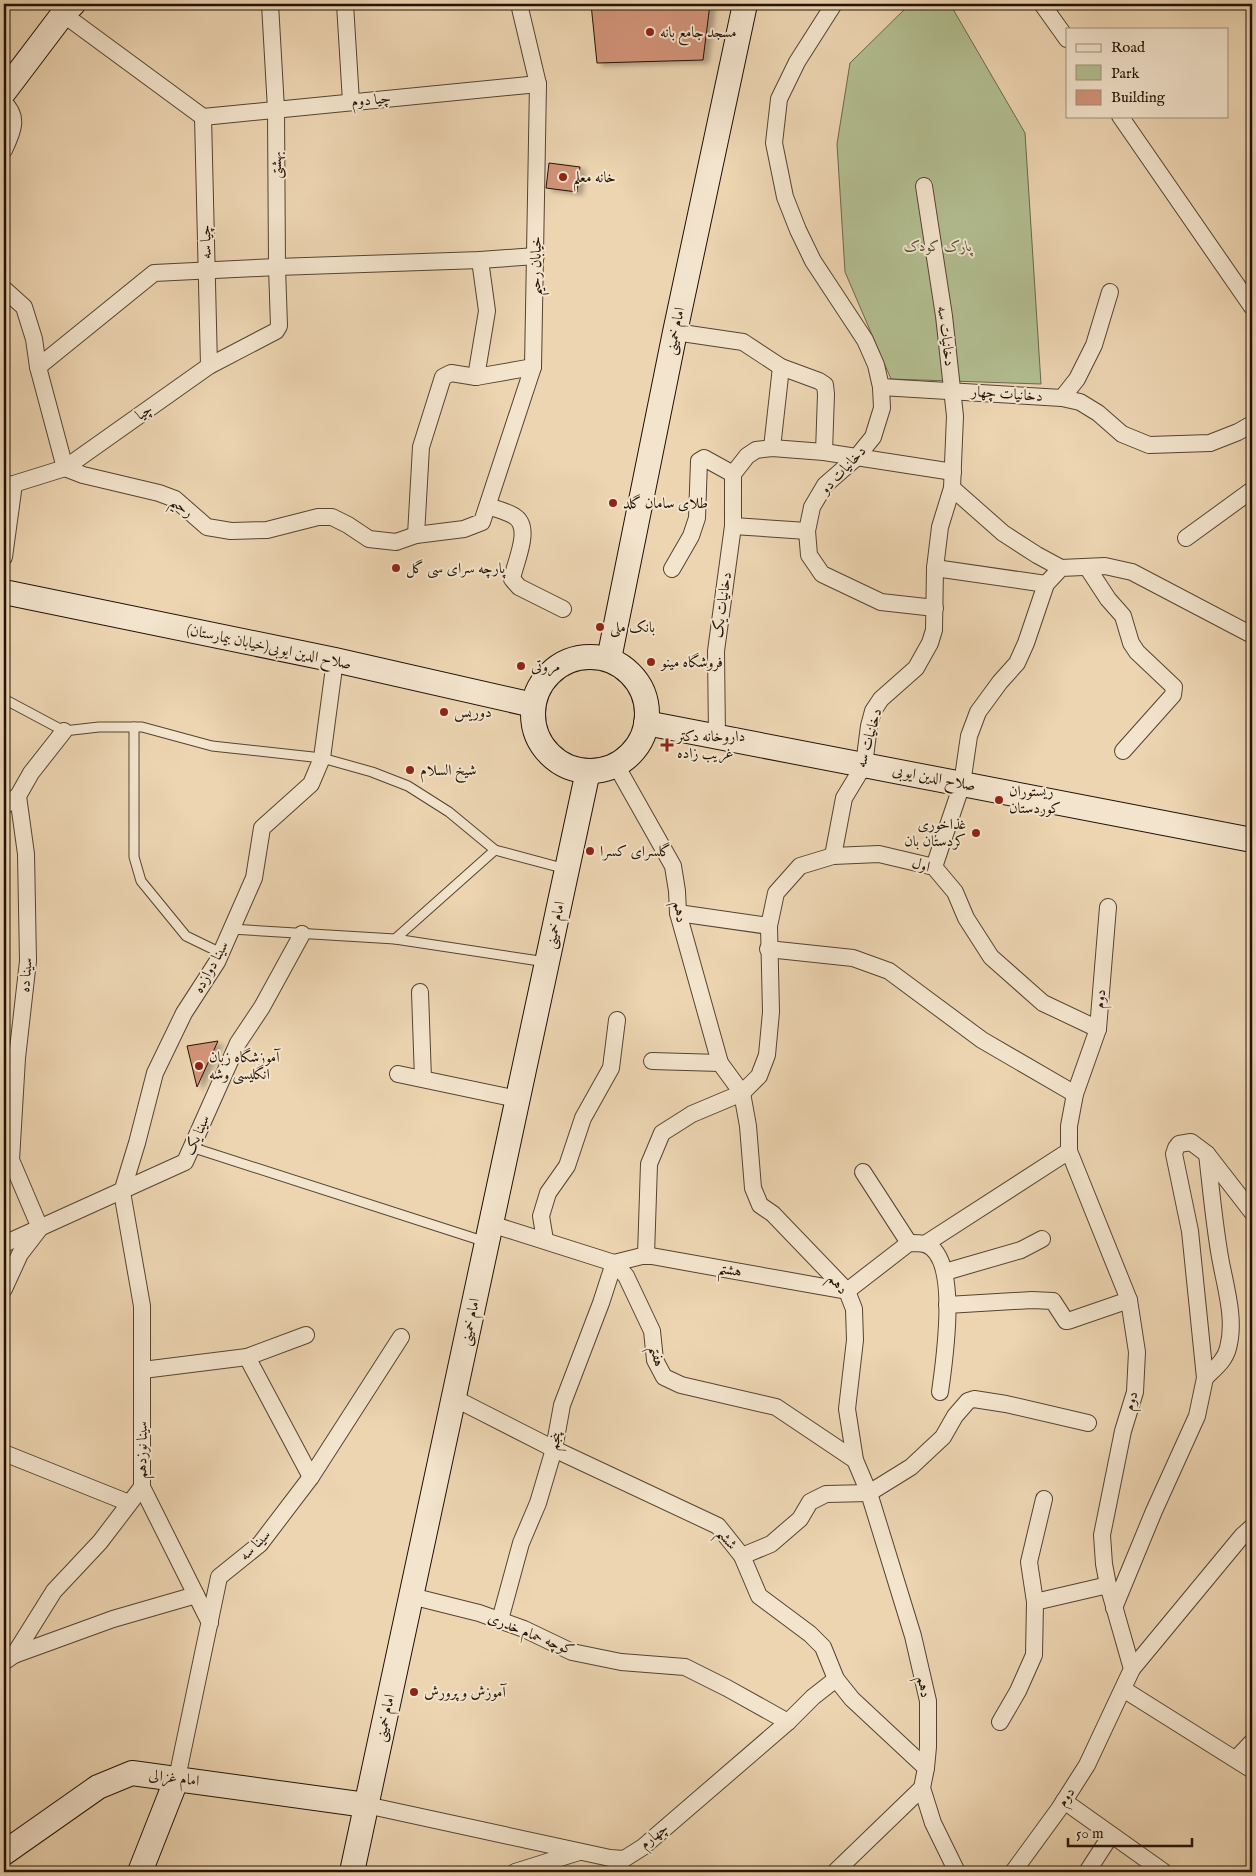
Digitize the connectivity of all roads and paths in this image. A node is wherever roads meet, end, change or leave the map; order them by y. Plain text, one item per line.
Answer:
1 (270, 4) edge
2 (344, 4) edge
3 (519, 4) edge
4 (745, 4) edge
5 (834, 4) edge
6 (1042, 4) edge
7 (68, 9) edge
8 (1066, 38) edge
9 (538, 84) junction
10 (4, 92) edge
11 (350, 102) junction
12 (4, 103) edge
13 (276, 110) junction
14 (203, 117) junction
15 (1121, 118) edge
16 (4, 150) edge
17 (924, 186) dead end
18 (536, 256) junction
19 (480, 260) junction
20 (277, 267) junction
21 (206, 270) junction
22 (4, 289) edge
23 (1110, 292) dead end
24 (1252, 308) edge
25 (279, 326) joint
26 (675, 332) junction
27 (209, 366) junction
28 (38, 367) junction
29 (533, 367) junction
30 (781, 368) junction
31 (476, 377) junction
32 (881, 387) junction
33 (953, 390) junction
34 (1062, 398) junction
35 (1252, 424) edge
36 (772, 448) junction
37 (824, 452) junction
38 (856, 458) junction
39 (65, 468) junction
40 (733, 474) junction
41 (952, 480) junction
42 (9, 485) edge
43 (1252, 490) edge
44 (488, 506) junction
45 (482, 522) joint
46 (733, 526) junction
47 (807, 531) junction
48 (416, 535) junction
49 (1186, 538) dead end
50 (4, 557) edge
51 (1086, 567) junction
52 (936, 568) junction
53 (1061, 568) junction
54 (672, 569) dead end
55 (1046, 584) junction
56 (4, 592) edge
57 (935, 608) junction
58 (562, 609) dead end
59 (1252, 635) edge
60 (608, 659) junction
61 (335, 660) junction
62 (4, 699) edge
63 (533, 705) junction
64 (646, 723) junction
65 (134, 727) junction
66 (64, 732) junction
67 (717, 737) junction
68 (1123, 750) dead end
69 (322, 758) junction
70 (616, 765) junction
71 (864, 765) junction
72 (588, 771) junction
73 (962, 784) junction
74 (18, 796) junction
75 (4, 806) edge
76 (1252, 840) edge
77 (495, 850) junction
78 (834, 856) junction
79 (934, 867) junction
80 (567, 869) junction
81 (1108, 907) dead end
82 (678, 913) junction
83 (768, 926) junction
84 (231, 930) junction
85 (302, 934) junction
86 (395, 939) junction
87 (768, 949) junction
88 (221, 953) junction
89 (547, 963) junction
90 (420, 992) dead end
91 (617, 1020) dead end
92 (1098, 1029) junction
93 (652, 1061) dead end
94 (720, 1063) junction
95 (398, 1074) dead end
96 (422, 1079) junction
97 (10, 1080) edge
98 (742, 1094) junction
99 (1075, 1094) junction
100 (517, 1098) junction
101 (191, 1147) junction
102 (1069, 1151) junction
103 (1207, 1154) junction
104 (7, 1162) edge
105 (863, 1172) dead end
106 (122, 1192) junction
107 (1252, 1212) edge
108 (40, 1228) junction
109 (489, 1233) junction
110 (1042, 1239) dead end
111 (544, 1240) junction
112 (4, 1244) edge
113 (917, 1244) junction
114 (646, 1255) junction
115 (614, 1263) junction
116 (945, 1272) junction
117 (4, 1290) edge
118 (847, 1291) junction
119 (1129, 1300) junction
120 (947, 1305) junction
121 (306, 1336) dead end
122 (400, 1337) dead end
123 (247, 1357) junction
124 (142, 1370) junction
125 (1205, 1378) junction
126 (940, 1392) dead end
127 (454, 1398) junction
128 (1088, 1423) dead end
129 (554, 1449) junction
130 (4, 1453) edge
131 (855, 1460) junction
132 (311, 1477) junction
133 (142, 1487) junction
134 (869, 1493) junction
135 (1044, 1499) dead end
136 (129, 1503) junction
137 (1252, 1527) edge
138 (742, 1556) junction
139 (1108, 1585) junction
140 (196, 1595) junction
141 (411, 1596) junction
142 (1035, 1602) junction
143 (1114, 1608) junction
144 (500, 1620) junction
145 (210, 1623) junction
146 (9, 1659) edge
147 (1132, 1669) junction
148 (836, 1679) junction
149 (1123, 1689) junction
150 (788, 1722) junction
151 (1000, 1722) dead end
152 (1252, 1742) edge
153 (1236, 1760) junction
154 (926, 1768) junction
155 (1252, 1770) edge
156 (177, 1778) junction
157 (922, 1788) junction
158 (1064, 1801) junction
159 (366, 1804) junction
160 (1111, 1835) junction
161 (580, 1852) junction
162 (4, 1854) edge
163 (610, 1858) junction
164 (140, 1872) edge
165 (352, 1872) edge
166 (515, 1872) edge
167 (619, 1872) edge
168 (834, 1872) edge
169 (957, 1872) edge
170 (1013, 1872) edge
171 (1087, 1872) edge
172 (1164, 1872) edge

1 - 13 street, بهشتی
2 - 11 street
3 - 9 street, خیابان رحیم
4 - 26 main road, امام خمینی
5 - 32 street, دخانیات دو
6 - 8 street
7 - 10 main road
7 - 14 street
9 - 11 street, چیا دوم
9 - 18 street, خیابان رحیم
11 - 13 street, چیا دوم
12 - 16 street
13 - 14 street, چیا دوم
13 - 20 street, بهشتی
14 - 21 street, چیا سه
15 - 24 street
17 - 33 street, دخانیات سه
18 - 19 street
18 - 29 street, خیابان رحیم
19 - 20 street
19 - 31 street
20 - 21 street
20 - 25 street, بهشتی
21 - 27 street, چیا سه
21 - 28 street
22 - 28 street
23 - 34 street
25 - 27 street, چیا
26 - 30 street
26 - 60 main road, امام خمینی
27 - 39 street, چیا
28 - 39 street
29 - 31 street
29 - 44 street, خیابان رحیم
30 - 36 street
30 - 37 street
31 - 48 street
32 - 33 street, دخانیات چهار
32 - 38 street, دخانیات دو
33 - 34 street, دخانیات چهار
33 - 41 street, دخانیات سه
34 - 35 street, دخانیات چهار
36 - 37 street
36 - 40 street
37 - 38 street
38 - 41 street
38 - 47 street, دخانیات دو
39 - 42 street, چیا
39 - 48 street, رحیم
40 - 46 street, دخانیات یک
40 - 54 street
41 - 52 street, دخانیات سه
41 - 53 street
42 - 50 street
43 - 49 street
44 - 45 street, خیابان رحیم
44 - 58 street
45 - 48 street, رحیم
46 - 47 street
46 - 67 street, دخانیات یک
47 - 57 street, دخانیات دو
51 - 53 street
51 - 59 street
51 - 68 street
52 - 55 street
52 - 57 street, دخانیات سه
53 - 55 street
55 - 73 street
56 - 61 main road, صلاح الدین ایوبی(خیابان بیمارستان)
57 - 71 street, دخانیات سه
60 - 63 main road
60 - 64 main road
61 - 63 main road, صلاح الدین ایوبی(خیابان بیمارستان)
61 - 69 street, سینا دوازده
62 - 66 lane
63 - 72 main road
64 - 67 main road, صلاح الدین ایوبی
64 - 70 main road
65 - 66 lane
65 - 69 lane
65 - 88 lane
66 - 74 street
67 - 71 main road, صلاح الدین ایوبی
69 - 77 lane
69 - 84 street, سینا دوازده
70 - 72 main road
70 - 82 street, دهم
71 - 73 main road, صلاح الدین ایوبی
71 - 78 street, دخانیات سه
72 - 80 main road, امام خمینی
73 - 76 main road, صلاح الدین ایوبی
73 - 79 street
74 - 75 street
74 - 97 street, سینا ده
77 - 80 lane
77 - 86 lane
78 - 79 street, اول
78 - 83 street, اول
79 - 92 street, اول
80 - 89 main road, امام خمینی
81 - 92 street, دوم
82 - 83 street
82 - 94 street, دهم
83 - 87 street, اول
84 - 85 lane
84 - 88 street, سینا دوازده
85 - 86 lane
85 - 101 street, سینا یک
86 - 89 lane
87 - 98 street, اول
87 - 99 street
88 - 106 street, سینا دوازده
89 - 100 main road, امام خمینی
90 - 96 street
91 - 111 street
92 - 99 street, دوم
93 - 94 street
94 - 98 street, دهم
95 - 96 street
96 - 100 street
97 - 104 street, سینا ده
98 - 114 street
98 - 118 street, دهم
99 - 102 street, دوم
100 - 109 main road, امام خمینی
101 - 106 street, سینا یک
101 - 109 lane
102 - 113 street
102 - 119 street, دوم
103 - 107 street
103 - 125 street
103 - 125 street
104 - 108 street, سینا ده
105 - 113 street
106 - 108 street, سینا یک
106 - 124 street, سینا نوزدهم
108 - 112 street, سینا یک
108 - 117 street
109 - 111 street
109 - 127 main road, امام خمینی
110 - 116 street
111 - 115 street
113 - 116 street
113 - 118 street
114 - 115 street, هشتم
114 - 118 street, هشتم
115 - 129 street, پنجم
115 - 131 street, هفتم
116 - 120 street
118 - 131 street, دهم
119 - 120 street
119 - 139 street, دوم
120 - 126 street
121 - 123 street
122 - 132 street, سینا سه
123 - 124 street
123 - 132 street
124 - 133 street, سینا نوزدهم
125 - 143 street
127 - 129 street, ششم
127 - 141 main road, امام خمینی
128 - 134 street
129 - 138 street, ششم
129 - 144 street, پنجم
130 - 136 street
131 - 134 street, دهم
132 - 145 street, سینا سه
133 - 136 street, سینا نوزدهم
133 - 140 street
134 - 138 street
134 - 154 street, دهم
135 - 142 street
136 - 146 street, سینا نوزدهم
137 - 147 street
138 - 148 street, ششم
139 - 142 street
139 - 143 street, دوم
140 - 145 street
140 - 146 street
141 - 144 street, کوچه حمام خدری
141 - 159 main road, امام خمینی
142 - 151 street
143 - 147 street, دوم
144 - 150 street, کوچه حمام خدری
145 - 156 street, سینا سه
147 - 149 street, دوم
148 - 150 street, چهارم
148 - 154 street, ششم
149 - 153 street
149 - 158 street, دوم
150 - 163 street, چهارم
152 - 153 street
153 - 155 street
154 - 157 street, دهم
156 - 159 main road, امام غزالی
156 - 162 main road, امام غزالی
156 - 164 main road
157 - 168 street
157 - 169 street, دهم
158 - 160 street
158 - 170 street, دوم
159 - 161 street, چهارم
159 - 165 main road, امام خمینی
160 - 171 street
160 - 172 street
161 - 163 street, چهارم
161 - 166 street
163 - 167 street

